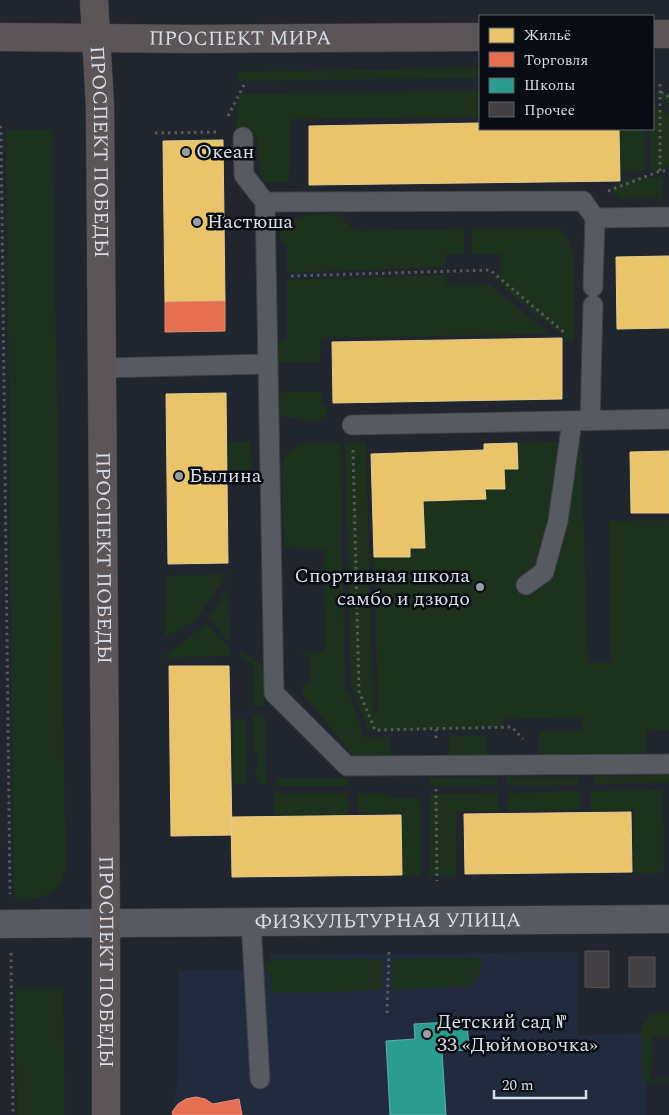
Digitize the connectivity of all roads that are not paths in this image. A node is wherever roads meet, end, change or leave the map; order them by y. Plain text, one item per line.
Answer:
1 (94, 0) edge
2 (654, 34) edge
3 (669, 34) edge
4 (0, 37) edge
5 (479, 37) edge
6 (96, 38) junction
7 (243, 137) road end
8 (265, 202) junction
9 (669, 217) edge
10 (594, 218) junction
11 (268, 364) junction
12 (102, 368) junction
13 (669, 419) edge
14 (581, 421) junction
15 (352, 425) road end
16 (526, 585) dead end
17 (669, 764) edge
18 (669, 919) edge
19 (251, 922) junction
20 (106, 924) junction
21 (5, 935) edge
22 (260, 1079) dead end
23 (106, 1115) edge

1 - 6 main road, ПРОСПЕКТ ПОБЕДЫ
2 - 3 main road
4 - 6 main road, ПРОСПЕКТ МИРА
5 - 6 main road, ПРОСПЕКТ МИРА
6 - 12 main road, ПРОСПЕКТ ПОБЕДЫ
7 - 8 lane
8 - 10 lane
8 - 11 lane
9 - 10 lane
10 - 14 lane
11 - 12 lane
11 - 17 lane
12 - 20 main road, ПРОСПЕКТ ПОБЕДЫ
13 - 14 lane
14 - 15 lane
14 - 16 lane
18 - 19 street, ФИЗКУЛЬТУРНАЯ УЛИЦА
19 - 20 street, ФИЗКУЛЬТУРНАЯ УЛИЦА
19 - 22 lane
20 - 21 street, ФИЗКУЛЬТУРНАЯ УЛИЦА
20 - 23 main road, ПРОСПЕКТ ПОБЕДЫ

